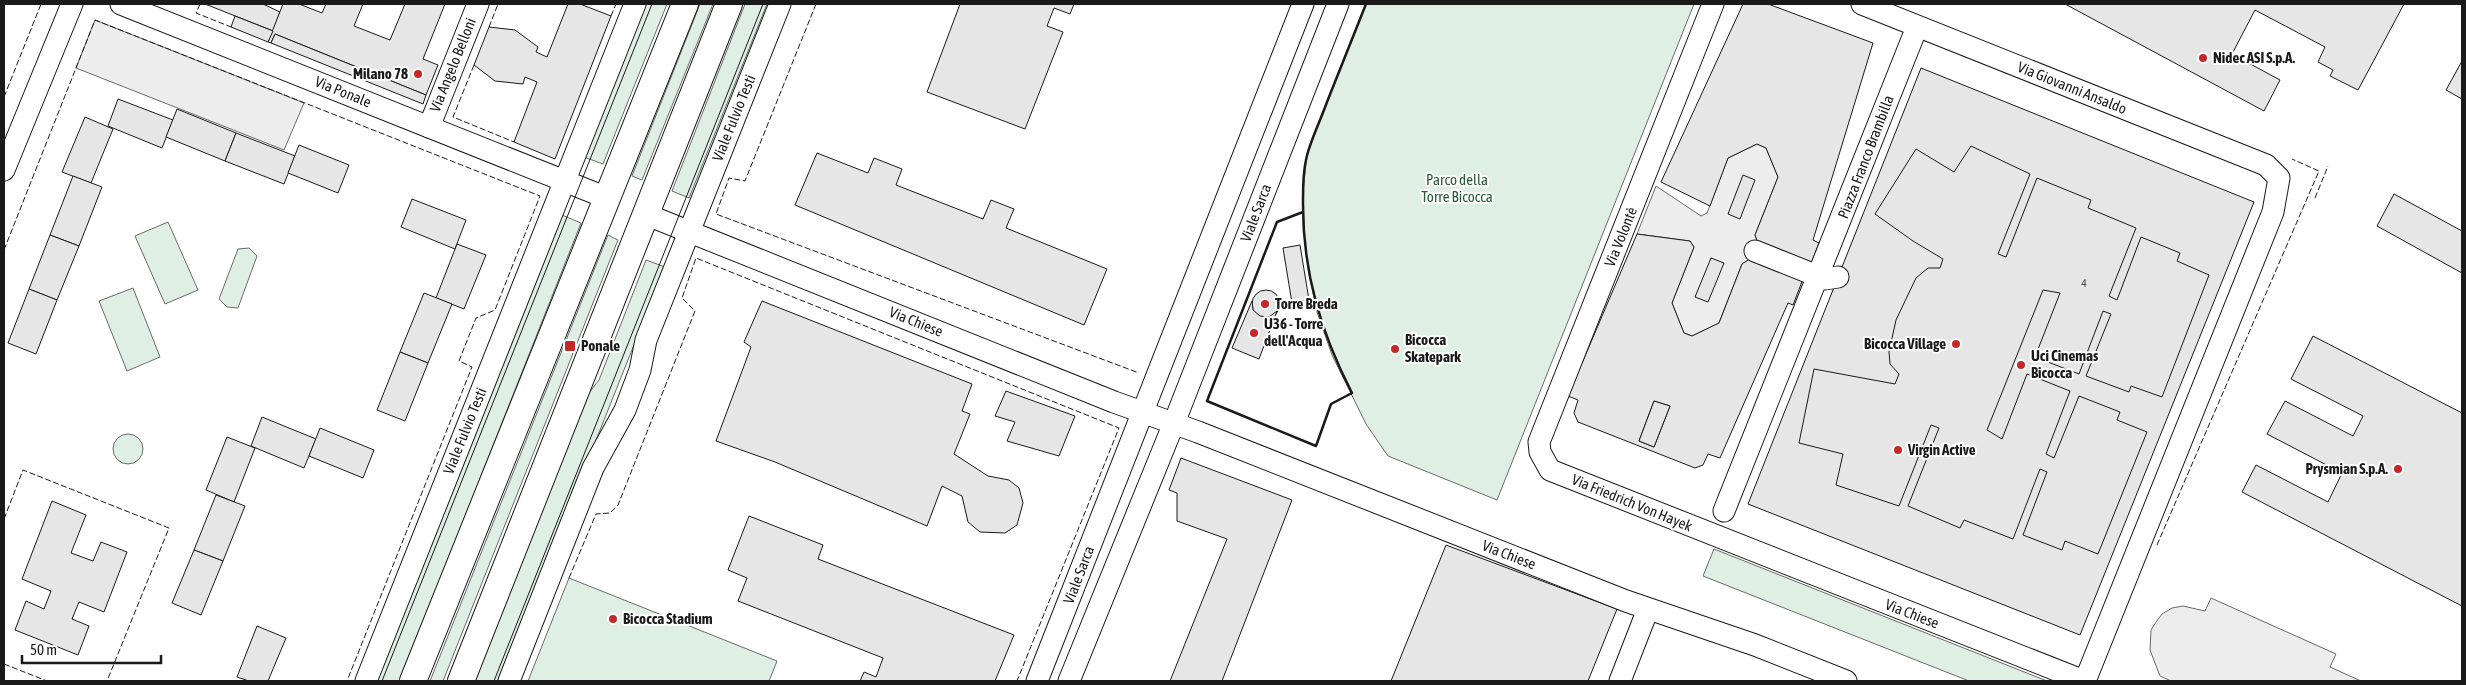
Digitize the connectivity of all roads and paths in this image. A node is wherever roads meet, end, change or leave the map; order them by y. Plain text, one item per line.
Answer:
1 (72, 4) edge
2 (121, 4) edge
3 (478, 4) edge
4 (635, 4) edge
5 (685, 4) edge
6 (729, 4) edge
7 (780, 4) edge
8 (1303, 4) edge
9 (1338, 4) edge
10 (1713, 4) edge
11 (1862, 4) edge
12 (1913, 37) dead end
13 (429, 127) junction
14 (4, 170) edge
15 (565, 181) junction
16 (607, 198) junction
17 (645, 214) junction
18 (689, 232) junction
19 (1755, 251) dead end
20 (1829, 281) junction
21 (1142, 412) junction
22 (1174, 423) junction
23 (1550, 470) joint
24 (1724, 511) dead end
25 (1713, 536) joint
26 (1648, 609) junction
27 (366, 681) edge
28 (413, 681) edge
29 (461, 681) edge
30 (509, 681) edge
31 (1037, 681) edge
32 (1069, 681) edge
33 (1620, 681) edge
34 (1846, 681) edge
35 (2084, 681) edge

1 - 14 street
2 - 13 street, Via Ponale
3 - 13 street, Via Angelo Belloni
4 - 15 street, Viale Fulvio Testi
5 - 16 main road
6 - 17 main road
7 - 18 street, Viale Fulvio Testi
8 - 21 street, Viale Sarca
9 - 22 street, Viale Sarca
10 - 23 street, Via Volontè
11 - 35 street, Via Giovanni Ansaldo
12 - 20 street, Piazza Franco Brambilla
13 - 15 street, Via Ponale
15 - 16 street
15 - 27 street, Viale Fulvio Testi
16 - 17 main road
16 - 28 main road
17 - 18 street
17 - 29 main road
18 - 21 street, Via Chiese
18 - 30 street, Viale Fulvio Testi
19 - 20 street
20 - 24 street, Piazza Franco Brambilla
21 - 22 street
21 - 31 street, Viale Sarca
22 - 26 street, Via Chiese
22 - 32 street, Viale Sarca
23 - 25 street, Via Friedrich Von Hayek
25 - 35 street, Via Chiese
26 - 33 street
26 - 34 street, Via Chiese

